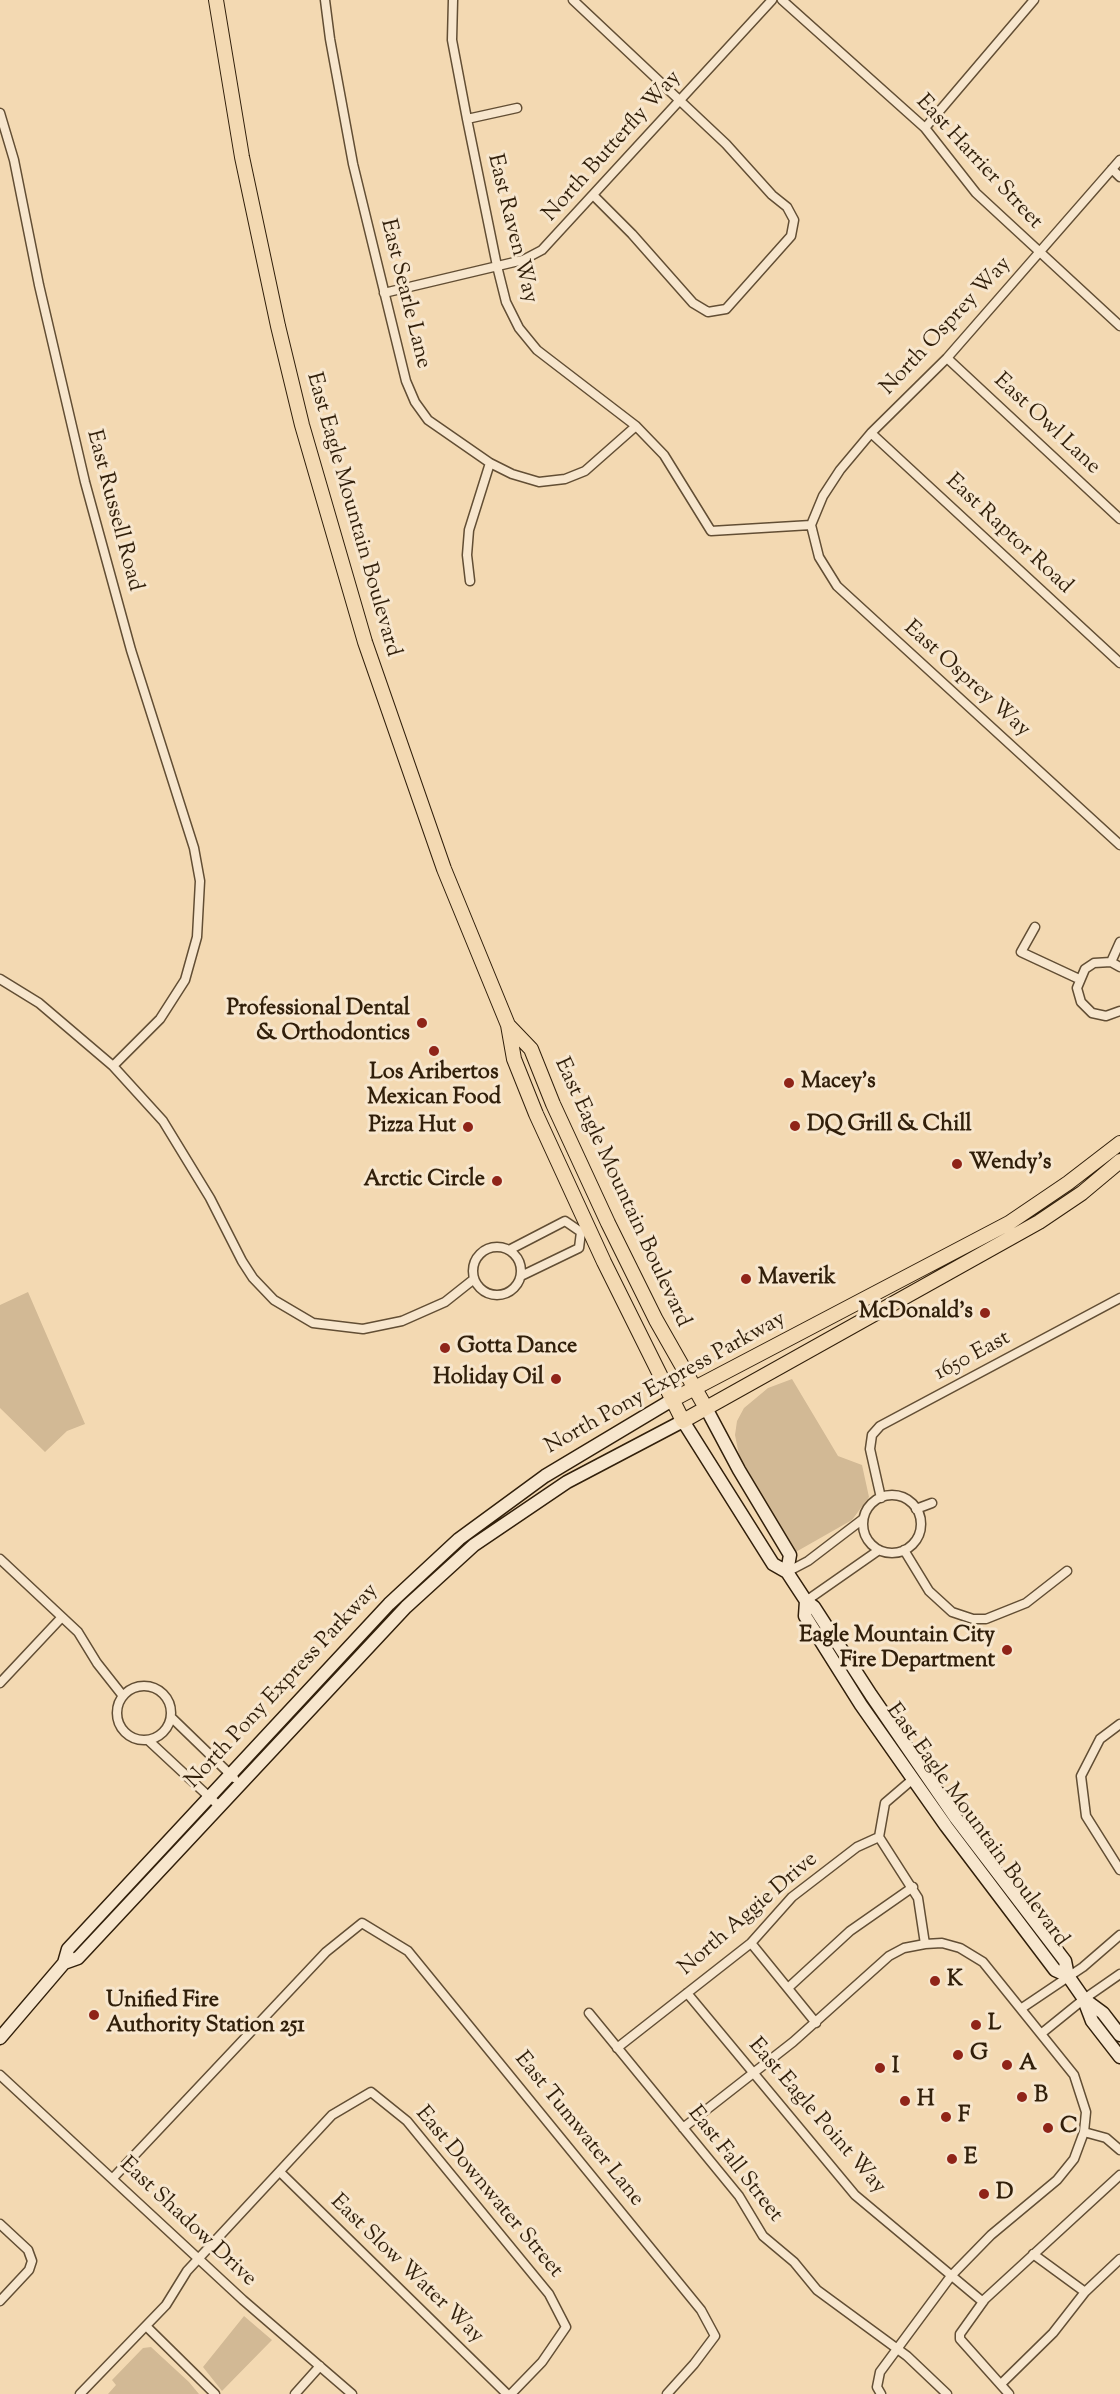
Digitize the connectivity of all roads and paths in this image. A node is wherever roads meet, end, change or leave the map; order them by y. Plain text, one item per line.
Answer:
1 (216, 0) edge
2 (325, 0) edge
3 (453, 0) edge
4 (573, 0) edge
5 (772, 0) edge
6 (782, 0) edge
7 (1034, 0) edge
8 (680, 99) junction
9 (517, 108) dead end
10 (0, 113) edge
11 (466, 119) junction
12 (925, 128) junction
13 (1120, 160) edge
14 (1112, 170) junction
15 (1120, 177) edge
16 (594, 196) junction
17 (1040, 254) junction
18 (497, 266) junction
19 (384, 293) junction
20 (1120, 326) edge
21 (947, 358) junction
22 (636, 426) junction
23 (871, 433) junction
24 (490, 463) junction
25 (1120, 519) edge
26 (811, 525) junction
27 (470, 581) dead end
28 (1120, 663) edge
29 (1120, 845) edge
30 (1035, 927) dead end
31 (1120, 942) edge
32 (1111, 962) junction
33 (1120, 967) edge
34 (0, 979) edge
35 (1079, 979) junction
36 (1116, 1013) edge
37 (1120, 1023) edge
38 (508, 1025) junction
39 (113, 1066) junction
40 (1120, 1143) edge
41 (1120, 1161) edge
42 (608, 1223) junction
43 (585, 1231) junction
44 (509, 1250) junction
45 (521, 1276) junction
46 (474, 1279) junction
47 (1120, 1298) edge
48 (695, 1388) junction
49 (672, 1401) junction
50 (706, 1408) junction
51 (683, 1420) junction
52 (881, 1498) junction
53 (932, 1503) dead end
54 (916, 1509) junction
55 (863, 1519) junction
56 (879, 1550) junction
57 (904, 1550) junction
58 (0, 1559) edge
59 (1067, 1571) dead end
60 (787, 1572) junction
61 (806, 1601) junction
62 (62, 1617) junction
63 (0, 1683) edge
64 (123, 1696) junction
65 (171, 1717) junction
66 (1120, 1724) edge
67 (148, 1740) junction
68 (230, 1775) junction
69 (913, 1779) junction
70 (241, 1784) junction
71 (210, 1796) junction
72 (219, 1806) junction
73 (879, 1837) junction
74 (1120, 1870) edge
75 (913, 1887) junction
76 (1120, 1935) edge
77 (751, 1943) junction
78 (925, 1944) junction
79 (64, 1963) junction
80 (1120, 1974) edge
81 (1068, 1976) junction
82 (788, 1988) junction
83 (687, 1993) junction
84 (1084, 1999) junction
85 (1022, 2008) junction
86 (589, 2013) dead end
87 (816, 2023) junction
88 (1042, 2033) junction
89 (1120, 2035) edge
90 (0, 2038) edge
91 (617, 2048) junction
92 (1120, 2057) edge
93 (752, 2072) junction
94 (0, 2075) edge
95 (683, 2128) junction
96 (1084, 2132) junction
97 (1120, 2150) edge
98 (280, 2172) junction
99 (1120, 2175) edge
100 (113, 2178) junction
101 (0, 2224) edge
102 (1033, 2254) junction
103 (199, 2258) junction
104 (1120, 2259) edge
105 (951, 2276) junction
106 (1085, 2292) junction
107 (0, 2301) edge
108 (983, 2302) junction
109 (146, 2326) junction
110 (897, 2349) junction
111 (320, 2366) junction
112 (1001, 2384) junction
113 (80, 2394) edge
114 (215, 2394) edge
115 (295, 2394) edge
116 (352, 2394) edge
117 (509, 2394) edge
118 (667, 2394) edge
119 (881, 2394) edge
120 (947, 2394) edge
121 (1009, 2394) edge

1 - 38 main road, East Eagle Mountain Boulevard
2 - 19 street, East Searle Lane
3 - 11 street, East Raven Way
4 - 8 street
5 - 8 street, North Butterfly Way
6 - 12 street, East Harrier Street
7 - 12 street
8 - 16 street, North Butterfly Way
8 - 16 street
9 - 11 street
10 - 39 street, East Russell Road
11 - 18 street, East Raven Way
12 - 17 street, East Harrier Street
13 - 14 street, North Osprey Way
14 - 15 street
14 - 17 street, North Osprey Way
16 - 18 street, North Butterfly Way
17 - 20 street, East Harrier Street
17 - 21 street, North Osprey Way
18 - 19 street, North Butterfly Way
18 - 22 street, East Raven Way
19 - 24 street, East Searle Lane
21 - 23 street, North Osprey Way
21 - 25 street, East Owl Lane
22 - 24 street, East Searle Lane
22 - 26 street, East Raven Way
23 - 26 street, North Osprey Way
23 - 28 street, East Raptor Road
24 - 27 street
26 - 29 street, East Osprey Way
30 - 35 street
31 - 32 street
32 - 33 street
32 - 35 street
34 - 39 street
35 - 36 street
36 - 37 street
38 - 42 main road, East Eagle Mountain Boulevard
38 - 43 main road, East Eagle Mountain Boulevard
39 - 46 street
40 - 48 main road, North Pony Express Parkway
41 - 50 main road, North Pony Express Parkway
42 - 43 street
42 - 48 main road, East Eagle Mountain Boulevard
43 - 44 street
43 - 45 street
43 - 49 main road, East Eagle Mountain Boulevard
44 - 45 street
44 - 46 street
45 - 46 street
47 - 52 street, 1650 East
48 - 49 main road, North Pony Express Parkway
48 - 50 main road, East Eagle Mountain Boulevard
49 - 51 main road, East Eagle Mountain Boulevard
49 - 68 main road, North Pony Express Parkway
50 - 51 main road, North Pony Express Parkway
50 - 60 main road, East Eagle Mountain Boulevard
51 - 60 main road, East Eagle Mountain Boulevard
51 - 70 main road, North Pony Express Parkway
52 - 54 street
52 - 55 street
53 - 54 street
54 - 57 street
55 - 56 street
55 - 60 street
56 - 57 street
56 - 61 street
57 - 59 street
58 - 62 street
60 - 61 main road, East Eagle Mountain Boulevard
61 - 69 main road, East Eagle Mountain Boulevard
61 - 81 main road, East Eagle Mountain Boulevard
62 - 63 street
62 - 64 street
64 - 65 street
64 - 67 street
65 - 67 street
65 - 68 street
66 - 74 street
67 - 71 street
68 - 70 street
68 - 71 main road, North Pony Express Parkway
69 - 73 street
69 - 81 main road, East Eagle Mountain Boulevard
70 - 72 main road, North Pony Express Parkway
71 - 72 street
71 - 79 main road, North Pony Express Parkway
72 - 79 main road, North Pony Express Parkway
73 - 75 street
73 - 77 street, North Aggie Drive
75 - 78 street
75 - 82 street
76 - 81 street
77 - 82 street
77 - 83 street, North Aggie Drive
78 - 85 street
78 - 87 street
79 - 90 main road, North Pony Express Parkway
80 - 84 street
81 - 84 main road, East Eagle Mountain Boulevard
81 - 85 street
82 - 87 street
83 - 91 street, North Aggie Drive
83 - 93 street, East Eagle Point Way
84 - 88 street
84 - 89 main road, East Eagle Mountain Boulevard
84 - 92 main road, East Eagle Mountain Boulevard
85 - 88 street
86 - 91 street, East Fall Street
87 - 93 street
88 - 96 street
91 - 95 street, East Fall Street
93 - 95 street
93 - 105 street, East Eagle Point Way
94 - 100 street, East Shadow Drive
95 - 110 street, East Fall Street
96 - 97 street
96 - 105 street
98 - 103 street
98 - 117 street, East Slow Water Way
98 - 117 street, East Downwater Street
99 - 102 street
100 - 103 street, East Shadow Drive
100 - 118 street, East Tumwater Lane
101 - 107 street
102 - 106 street
102 - 108 street
103 - 109 street
103 - 111 street, East Shadow Drive
104 - 106 street
105 - 108 street, East Eagle Point Way
105 - 110 street
106 - 112 street
108 - 112 street
109 - 113 street
109 - 114 street
110 - 119 street
110 - 120 street, East Fall Street
111 - 115 street
111 - 116 street, East Shadow Drive
112 - 121 street

